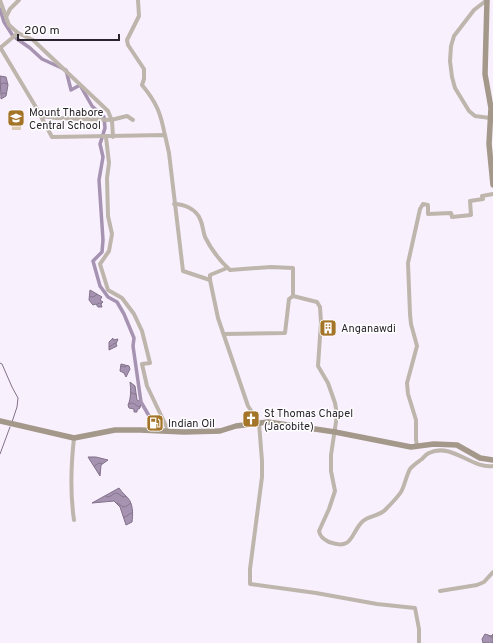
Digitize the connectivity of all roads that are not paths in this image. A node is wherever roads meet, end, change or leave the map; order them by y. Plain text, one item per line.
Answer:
1 (0, 0) edge
2 (19, 0) edge
3 (138, 0) edge
4 (487, 0) edge
5 (6, 17) junction
6 (18, 33) junction
7 (0, 48) edge
8 (40, 116) junction
9 (490, 118) junction
10 (111, 120) junction
11 (133, 120) dead end
12 (106, 136) junction
13 (113, 136) junction
14 (165, 137) junction
15 (493, 185) edge
16 (493, 194) edge
17 (174, 204) junction
18 (227, 268) junction
19 (210, 280) junction
20 (293, 296) junction
21 (224, 334) junction
22 (0, 421) edge
23 (259, 423) junction
24 (169, 432) junction
25 (335, 432) junction
26 (74, 438) junction
27 (417, 446) junction
28 (493, 460) edge
29 (493, 466) edge
30 (74, 520) dead end
31 (493, 572) edge
32 (440, 591) dead end
33 (419, 643) edge

1 - 5 street
2 - 5 street
3 - 14 street
4 - 9 main road
4 - 9 street
5 - 6 street
6 - 7 street
6 - 10 street
7 - 8 street
8 - 10 street
8 - 12 street
9 - 15 main road
10 - 11 street
10 - 13 street
12 - 13 street
12 - 24 street
13 - 14 street
14 - 17 street
16 - 27 street
17 - 18 street
17 - 19 street
18 - 19 street
18 - 20 street
19 - 21 street
20 - 21 street
20 - 25 street
21 - 23 street
22 - 26 main road
23 - 24 main road
23 - 25 main road
23 - 33 street
24 - 26 main road
25 - 27 main road
25 - 29 street
26 - 30 street
27 - 28 main road
31 - 32 street

